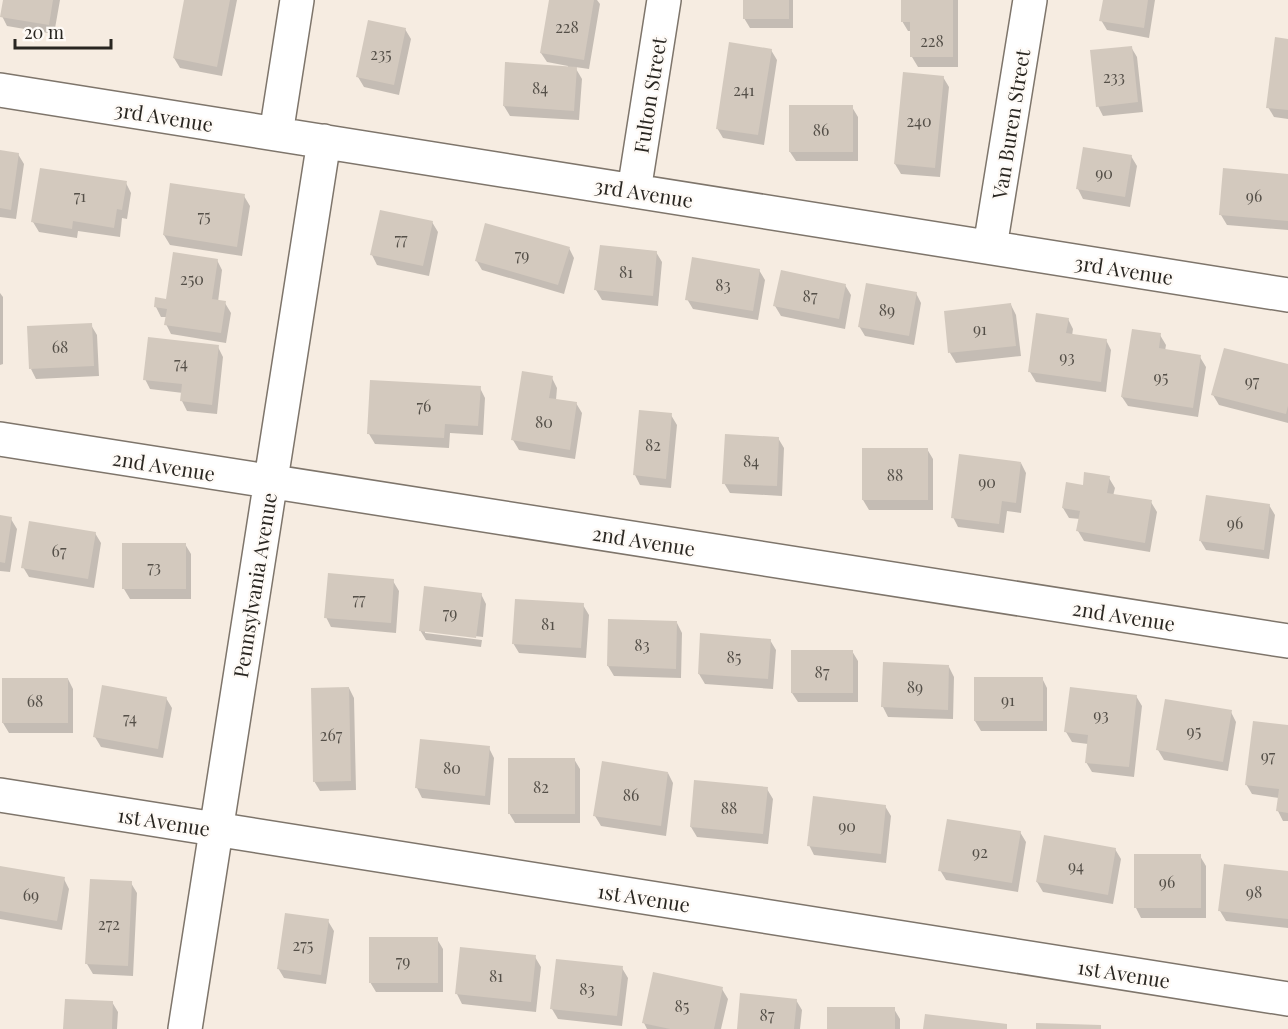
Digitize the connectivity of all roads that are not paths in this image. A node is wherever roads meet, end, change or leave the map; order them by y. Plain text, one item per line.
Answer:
1 (297, 0) edge
2 (664, 0) edge
3 (1029, 0) edge
4 (0, 90) edge
5 (276, 134) junction
6 (324, 141) junction
7 (634, 191) junction
8 (990, 247) junction
9 (1288, 295) edge
10 (0, 439) edge
11 (270, 482) junction
12 (1288, 641) edge
13 (0, 795) edge
14 (216, 830) junction
15 (1288, 999) edge
16 (184, 1029) edge

1 - 5 street
2 - 7 street, Fulton Street
3 - 8 street, Van Buren Street
4 - 5 street, 3rd Avenue
5 - 6 street, 3rd Avenue
6 - 7 street, 3rd Avenue
6 - 11 street, Pennsylvania Avenue
7 - 8 street, 3rd Avenue
8 - 9 street, 3rd Avenue
10 - 11 street, 2nd Avenue
11 - 12 street, 2nd Avenue
11 - 14 street, Pennsylvania Avenue
13 - 14 street, 1st Avenue
14 - 15 street, 1st Avenue
14 - 16 street, Pennsylvania Avenue

